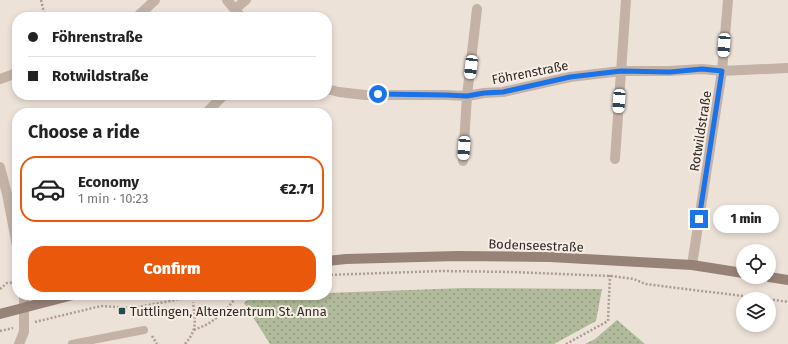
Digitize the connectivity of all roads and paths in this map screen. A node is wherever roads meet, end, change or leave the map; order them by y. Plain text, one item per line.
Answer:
1 (41, 0) edge
2 (155, 0) edge
3 (227, 0) edge
4 (246, 0) edge
5 (626, 0) edge
6 (728, 0) edge
7 (477, 9) dead end
8 (44, 12) edge
9 (142, 12) edge
10 (237, 12) edge
11 (239, 12) edge
12 (788, 68) edge
13 (621, 71) junction
14 (722, 71) junction
15 (12, 75) edge
16 (0, 79) edge
17 (332, 90) edge
18 (467, 96) junction
19 (219, 100) edge
20 (211, 108) edge
21 (615, 159) dead end
22 (463, 161) dead end
23 (0, 167) edge
24 (12, 220) edge
25 (332, 260) edge
26 (611, 261) junction
27 (692, 265) junction
28 (736, 272) edge
29 (332, 275) edge
30 (610, 276) junction
31 (776, 278) edge
32 (788, 280) edge
33 (12, 282) edge
34 (0, 289) edge
35 (736, 295) edge
36 (24, 300) edge
37 (54, 300) edge
38 (176, 300) edge
39 (234, 300) edge
40 (776, 300) edge
41 (193, 302) dead end
42 (788, 302) edge
43 (24, 308) junction
44 (0, 314) edge
45 (24, 325) junction
46 (144, 330) dead end
47 (194, 330) junction
48 (0, 331) edge
49 (19, 344) edge
50 (72, 344) edge
51 (185, 344) edge
52 (566, 344) edge

1 - 8 path
2 - 9 street
3 - 10 street
4 - 11 street
5 - 13 street
6 - 14 street, Rotwildstraße
7 - 18 street
12 - 14 street, Föhrenstraße
13 - 14 street, Föhrenstraße
13 - 18 street, Föhrenstraße
13 - 21 street
14 - 27 street, Rotwildstraße
15 - 16 street
17 - 18 street, Föhrenstraße
18 - 22 street
19 - 20 street
23 - 24 street
25 - 26 street, Bodenseestraße
26 - 27 street, Bodenseestraße
26 - 30 path
27 - 28 street, Bodenseestraße
29 - 30 path
30 - 35 path
30 - 52 path
31 - 32 street
33 - 34 path
36 - 43 street
37 - 43 street
38 - 45 path
39 - 47 path
40 - 42 path
41 - 47 path
43 - 44 street
43 - 45 street
45 - 48 path
45 - 49 street
46 - 50 lane
47 - 51 path

